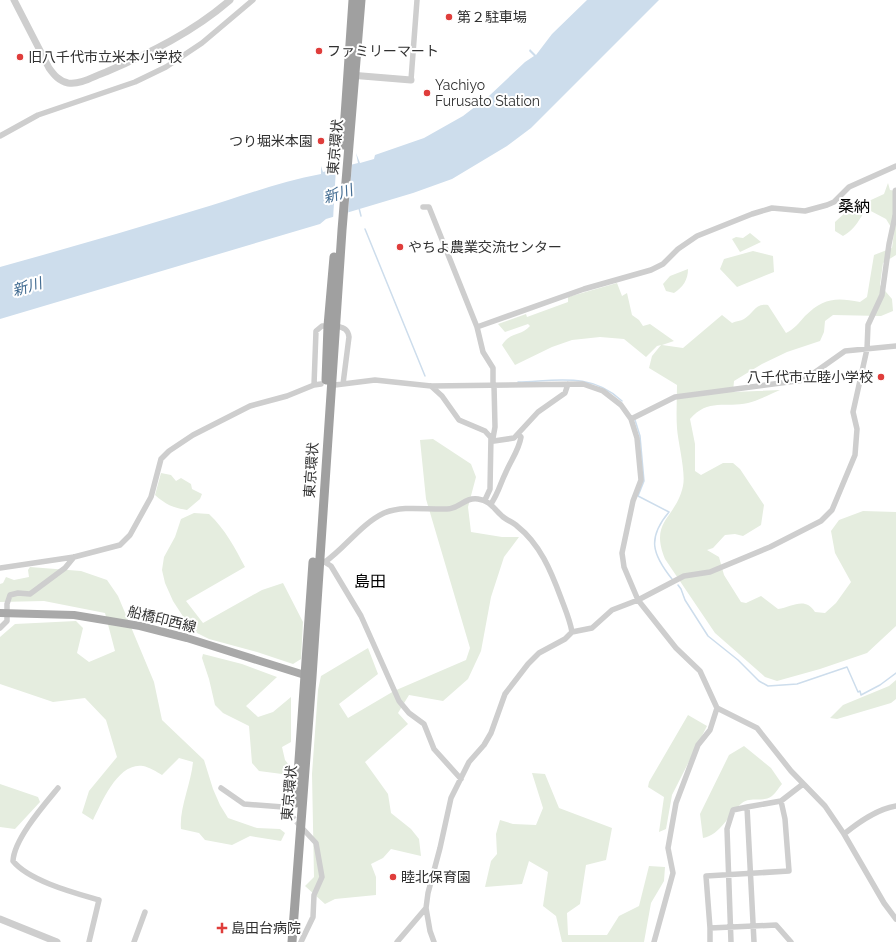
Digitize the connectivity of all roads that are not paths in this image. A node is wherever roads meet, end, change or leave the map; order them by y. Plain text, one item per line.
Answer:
1 (14, 0) edge
2 (230, 0) edge
3 (253, 0) edge
4 (353, 0) edge
5 (361, 0) edge
6 (417, 0) edge
7 (352, 75) junction
8 (411, 80) joint
9 (0, 136) edge
10 (896, 166) edge
11 (896, 190) edge
12 (423, 207) dead end
13 (895, 219) edge
14 (332, 326) junction
15 (478, 327) junction
16 (896, 346) edge
17 (867, 349) junction
18 (321, 384) dead end
19 (343, 384) junction
20 (568, 384) junction
21 (314, 385) junction
22 (335, 385) dead end
23 (431, 386) junction
24 (494, 386) junction
25 (631, 419) junction
26 (519, 435) junction
27 (492, 437) junction
28 (321, 499) junction
29 (485, 500) junction
30 (491, 504) junction
31 (74, 557) junction
32 (322, 561) junction
33 (0, 568) edge
34 (316, 572) junction
35 (638, 600) junction
36 (3, 613) edge
37 (0, 628) edge
38 (572, 632) junction
39 (308, 676) junction
40 (717, 708) junction
41 (460, 779) junction
42 (803, 784) junction
43 (58, 788) dead end
44 (221, 788) dead end
45 (782, 801) junction
46 (896, 806) edge
47 (747, 807) junction
48 (290, 815) tunnel mouth
49 (303, 829) tunnel mouth
50 (844, 834) junction
51 (751, 874) junction
52 (728, 875) junction
53 (426, 908) junction
54 (145, 912) dead end
55 (0, 919) edge
56 (896, 919) edge
57 (753, 926) junction
58 (730, 927) junction
59 (710, 928) junction
60 (40, 939) edge
61 (57, 942) edge
62 (89, 942) edge
63 (134, 942) edge
64 (287, 942) edge
65 (292, 942) edge
66 (302, 942) edge
67 (397, 942) edge
68 (434, 942) edge
69 (654, 942) edge
70 (710, 942) edge
71 (731, 942) edge
72 (754, 942) edge
73 (791, 942) edge

1 - 2 street
3 - 9 street
4 - 7 highway, 東京環状
5 - 7 highway, 東京環状
6 - 8 street
7 - 8 street
7 - 14 highway, 東京環状
10 - 15 street
11 - 13 street
12 - 15 street
13 - 17 street
14 - 19 street
14 - 21 street
14 - 28 highway, 東京環状
15 - 24 street
16 - 17 street
17 - 25 street
17 - 35 street
18 - 21 street
19 - 22 street
19 - 23 street
20 - 24 street
20 - 25 street
20 - 26 street
21 - 31 street
23 - 24 street
23 - 27 street
24 - 27 street
25 - 35 street
26 - 27 street
26 - 30 street
27 - 29 street
28 - 32 highway, 東京環状
28 - 34 highway, 東京環状
29 - 30 street
29 - 32 street
30 - 38 street
31 - 33 street
31 - 36 street
32 - 34 highway, 東京環状
32 - 41 street
34 - 39 highway, 東京環状
35 - 38 street
35 - 40 street
36 - 37 street
36 - 39 main road, 船橋印西線
38 - 41 street
39 - 64 highway, 東京環状
39 - 65 highway, 東京環状
40 - 42 street
40 - 69 street
41 - 53 street
42 - 45 street
42 - 50 street
43 - 62 street
44 - 48 street
45 - 47 street
45 - 51 street
46 - 50 street
47 - 51 street
47 - 52 street
49 - 66 street
50 - 56 street
51 - 52 street
51 - 57 street
52 - 58 street
52 - 59 street
53 - 67 street
53 - 68 street
54 - 63 street
55 - 60 street
57 - 58 street
57 - 72 street
57 - 73 street
58 - 59 street
58 - 71 street
59 - 70 street
60 - 61 street

